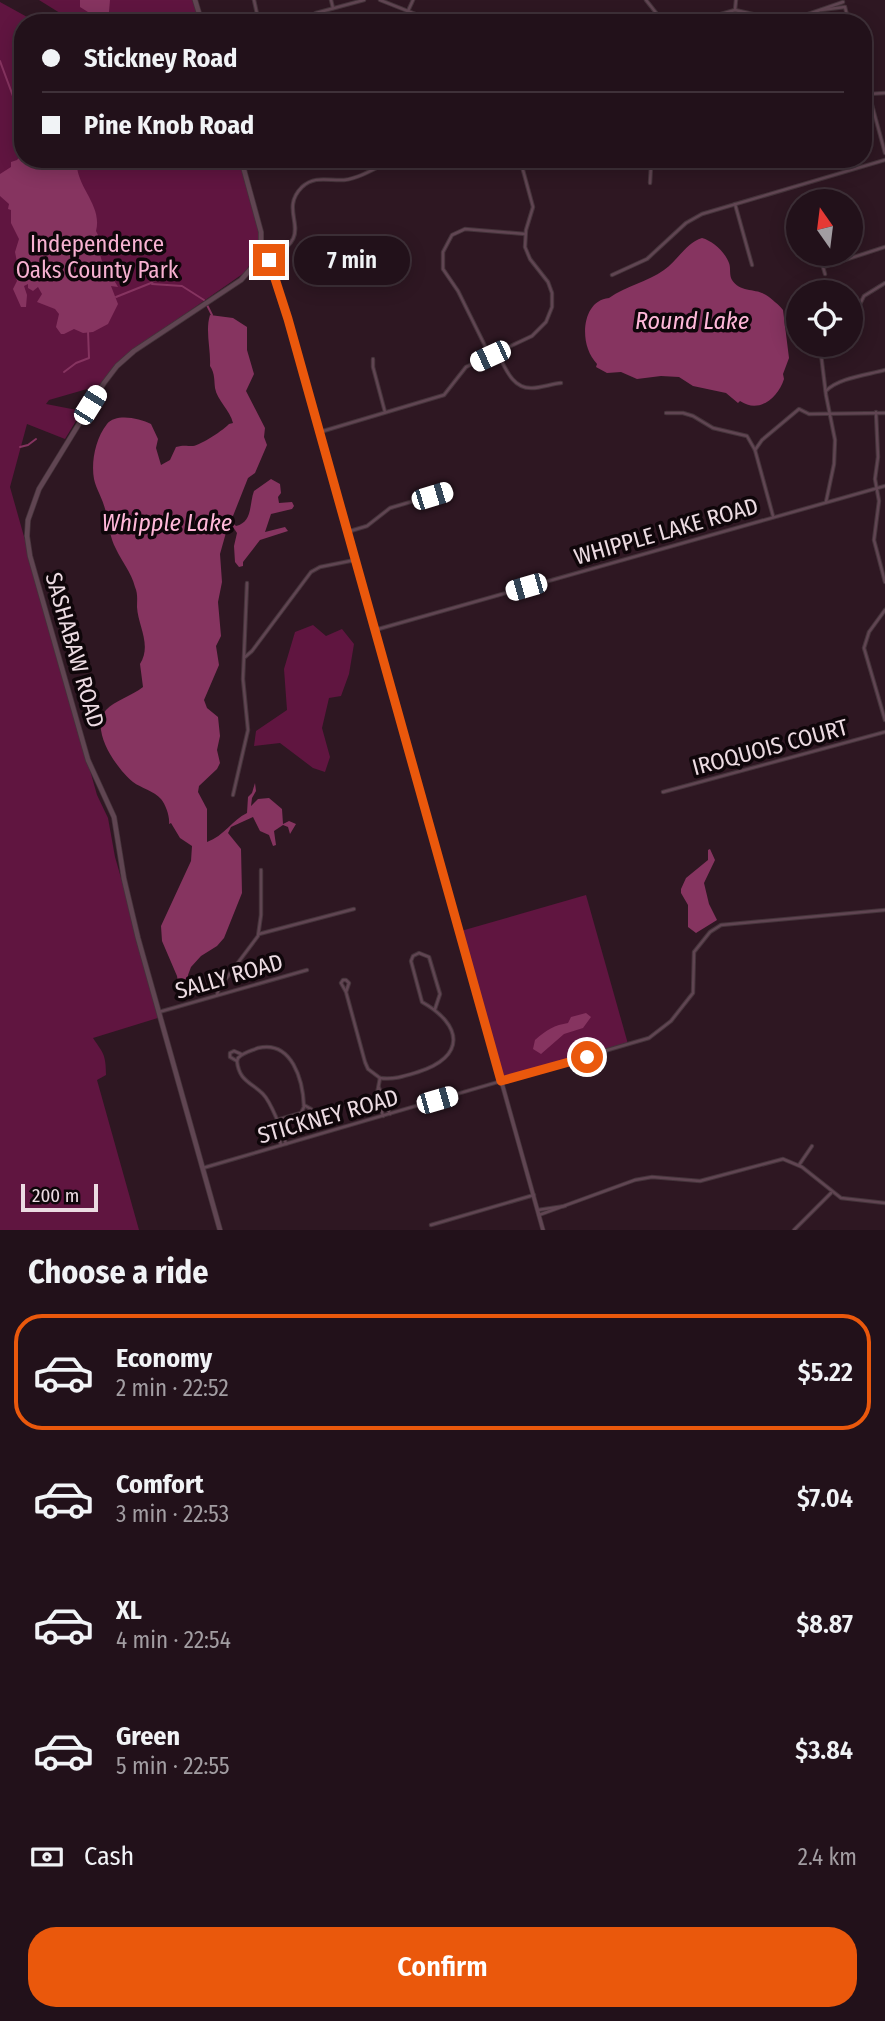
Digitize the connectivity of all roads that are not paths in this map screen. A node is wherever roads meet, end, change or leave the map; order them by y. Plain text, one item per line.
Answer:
1 (331, 0) edge
2 (364, 0) edge
3 (380, 0) edge
4 (413, 0) edge
5 (646, 0) edge
6 (736, 0) edge
7 (843, 1) edge
8 (845, 7) junction
9 (333, 8) junction
10 (408, 10) junction
11 (735, 10) junction
12 (821, 10) junction
13 (314, 14) edge
14 (416, 14) edge
15 (657, 14) edge
16 (721, 14) edge
17 (752, 14) edge
18 (807, 14) edge
19 (847, 14) edge
20 (872, 105) edge
21 (885, 153) edge
22 (244, 168) edge
23 (375, 168) edge
24 (522, 168) edge
25 (651, 168) edge
26 (858, 168) edge
27 (650, 184) dead end
28 (735, 204) junction
29 (525, 234) junction
30 (885, 247) edge
31 (260, 251) junction
32 (268, 258) junction
33 (752, 265) dead end
34 (825, 274) dead end
35 (612, 275) dead end
36 (885, 283) edge
37 (863, 298) edge
38 (497, 352) junction
39 (490, 356) junction
40 (821, 357) edge
41 (373, 359) dead end
42 (885, 370) edge
43 (561, 383) dead end
44 (826, 391) junction
45 (385, 412) junction
46 (876, 412) junction
47 (666, 413) dead end
48 (830, 413) junction
49 (885, 413) edge
50 (318, 432) junction
51 (755, 450) junction
52 (885, 486) edge
53 (877, 488) junction
54 (448, 491) dead end
55 (826, 502) junction
56 (772, 516) junction
57 (347, 532) junction
58 (355, 560) junction
59 (885, 582) edge
60 (247, 583) dead end
61 (885, 610) edge
62 (375, 630) junction
63 (244, 657) junction
64 (885, 720) edge
65 (885, 732) edge
66 (663, 792) dead end
67 (233, 795) dead end
68 (261, 870) dead end
69 (354, 909) dead end
70 (885, 910) edge
71 (259, 934) junction
72 (307, 970) dead end
73 (346, 992) dead end
74 (216, 995) junction
75 (435, 1009) junction
76 (159, 1012) junction
77 (241, 1054) junction
78 (237, 1061) junction
79 (380, 1078) junction
80 (501, 1081) junction
81 (379, 1088) junction
82 (386, 1102) junction
83 (380, 1104) junction
84 (304, 1105) junction
85 (300, 1113) junction
86 (390, 1114) junction
87 (383, 1116) junction
88 (277, 1119) junction
89 (286, 1144) junction
90 (281, 1145) junction
91 (812, 1146) dead end
92 (799, 1165) junction
93 (203, 1168) junction
94 (832, 1192) junction
95 (534, 1195) junction
96 (885, 1203) edge
97 (538, 1213) junction
98 (431, 1225) dead end
99 (220, 1230) edge
100 (543, 1230) edge
101 (793, 1230) edge

1 - 9 street
2 - 9 street
3 - 10 street
4 - 10 street
5 - 15 street
6 - 11 street
7 - 8 street
7 - 12 street
8 - 12 street
8 - 19 street
9 - 13 street
10 - 14 street
11 - 16 street
11 - 17 street
12 - 18 street
20 - 21 street
22 - 31 main road
23 - 32 street
24 - 29 street
25 - 27 street
26 - 28 street
28 - 33 street
28 - 35 street
29 - 38 street
29 - 39 street
30 - 34 street
31 - 32 street
31 - 76 main road, SASHABAW ROAD
32 - 50 street
36 - 37 street
38 - 39 street
38 - 43 street
39 - 45 street
40 - 44 street
41 - 45 street
42 - 44 street
44 - 48 street
45 - 50 street
46 - 48 street
46 - 49 street
46 - 53 street
47 - 51 street
48 - 51 street
48 - 55 street
50 - 57 street
51 - 56 street
52 - 53 street, WHIPPLE LAKE ROAD
53 - 55 street, WHIPPLE LAKE ROAD
53 - 59 street
54 - 57 street
55 - 56 street, WHIPPLE LAKE ROAD
56 - 62 street, WHIPPLE LAKE ROAD
57 - 58 street
58 - 62 street
58 - 63 street
60 - 63 street
61 - 64 street
62 - 80 street
63 - 67 street
65 - 66 street, IROQUOIS COURT
68 - 71 street
69 - 71 street
70 - 80 street, STICKNEY ROAD
71 - 74 street
72 - 74 street, SALLY ROAD
73 - 79 street
74 - 76 street, SALLY ROAD
75 - 75 street
75 - 79 street
76 - 93 main road, SASHABAW ROAD
77 - 78 street
77 - 78 street
77 - 84 street
78 - 88 street
79 - 81 street
80 - 86 street, STICKNEY ROAD
80 - 95 street
81 - 82 street
81 - 83 street
82 - 83 street
82 - 86 street
83 - 87 street
84 - 85 street
84 - 85 street
85 - 88 street
86 - 87 street, STICKNEY ROAD
87 - 89 street, STICKNEY ROAD
88 - 89 street
88 - 90 street
89 - 90 street, STICKNEY ROAD
90 - 93 street, STICKNEY ROAD
91 - 92 street
92 - 94 street
92 - 97 street
93 - 99 main road, SASHABAW ROAD
94 - 96 street
94 - 101 street
95 - 97 street
95 - 98 street
97 - 100 street

